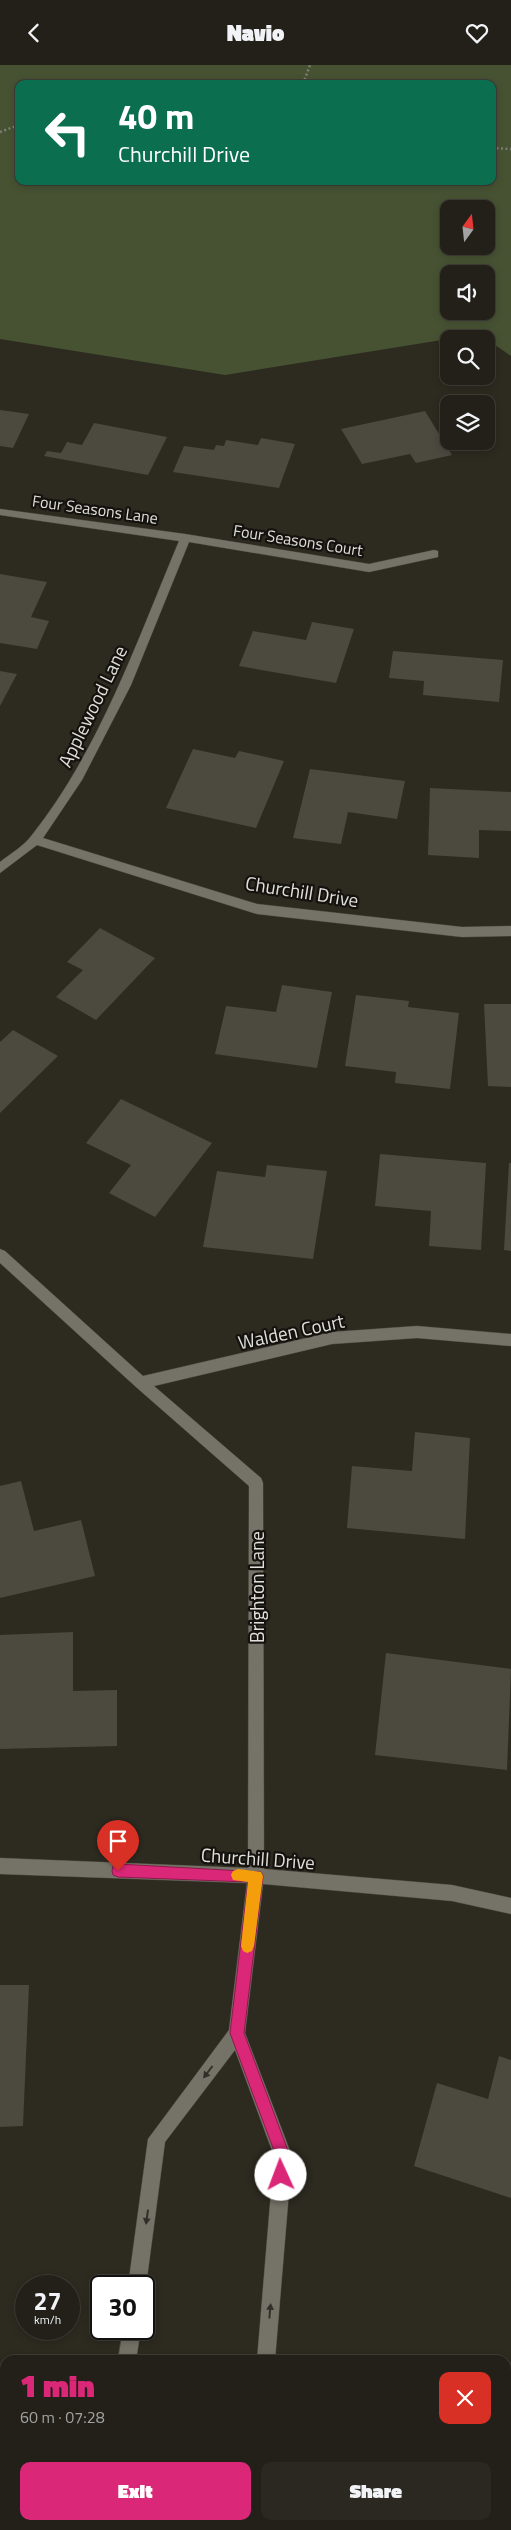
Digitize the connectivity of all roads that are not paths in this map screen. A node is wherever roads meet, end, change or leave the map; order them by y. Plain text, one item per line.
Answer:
1 (0, 512) edge
2 (185, 538) junction
3 (434, 554) dead end
4 (35, 840) junction
5 (0, 869) edge
6 (511, 931) edge
7 (0, 1255) edge
8 (511, 1340) edge
9 (140, 1383) junction
10 (0, 1866) edge
11 (256, 1876) junction
12 (511, 1906) edge
13 (237, 2033) junction
14 (138, 2275) edge
15 (131, 2340) edge
16 (129, 2355) edge
17 (266, 2355) edge

1 - 2 street, Four Seasons Lane
2 - 3 street, Four Seasons Court
2 - 4 street, Applewood Lane
4 - 5 street, Applewood Lane
4 - 6 street, Churchill Drive
7 - 9 street, Brighton Lane
8 - 9 street, Walden Court
9 - 11 street, Brighton Lane
10 - 11 street, Churchill Drive
11 - 12 street, Churchill Drive
11 - 13 street, Brighton Lane
13 -> 14 street
17 -> 13 street, Brighton Lane
15 - 16 street

